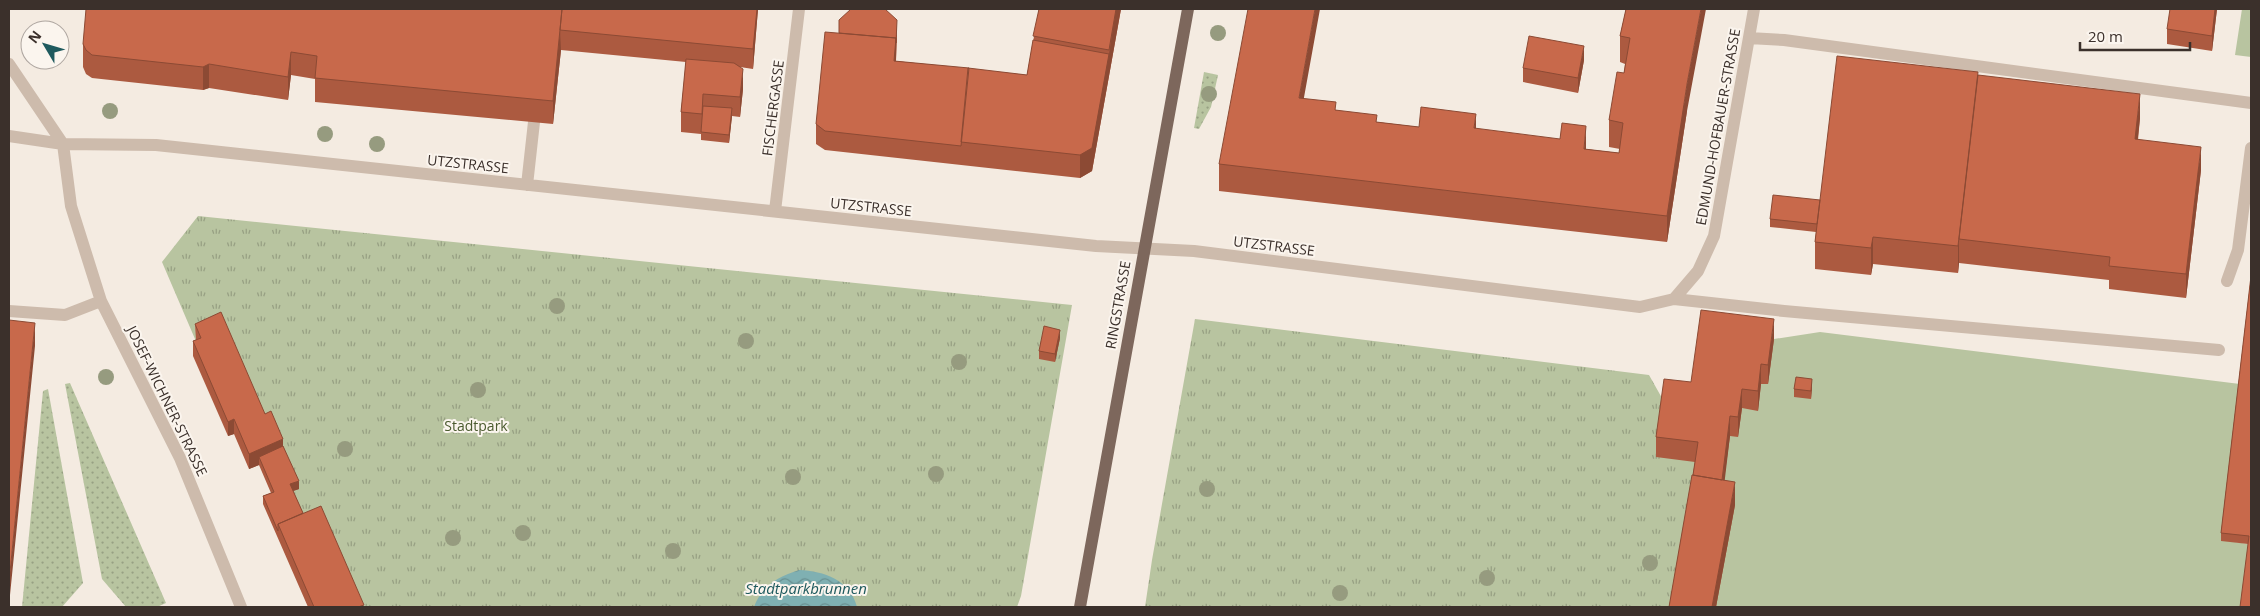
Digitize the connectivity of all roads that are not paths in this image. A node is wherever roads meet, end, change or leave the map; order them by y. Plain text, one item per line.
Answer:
1 (799, 9) edge
2 (1188, 9) edge
3 (1754, 9) edge
4 (1749, 38) junction
5 (9, 64) edge
6 (2251, 103) edge
7 (534, 122) edge
8 (9, 136) edge
9 (63, 144) junction
10 (2251, 148) edge
11 (527, 185) junction
12 (776, 211) junction
13 (1144, 249) junction
14 (2227, 281) dead end
15 (1674, 299) junction
16 (101, 301) junction
17 (9, 311) edge
18 (2218, 350) dead end
19 (241, 607) edge
20 (1080, 607) edge

1 - 12 street, FISCHERGASSE
2 - 13 main road, RINGSTRASSE
3 - 4 street, EDMUND-HOFBAUER-STRASSE
4 - 6 street
4 - 15 street, EDMUND-HOFBAUER-STRASSE
5 - 9 street
7 - 11 street
8 - 9 street, UTZSTRASSE
9 - 11 street, UTZSTRASSE
9 - 16 street, JOSEF-WICHNER-STRASSE
10 - 14 street
11 - 12 street, UTZSTRASSE
12 - 13 street, UTZSTRASSE
13 - 15 street, UTZSTRASSE
13 - 20 main road, RINGSTRASSE
15 - 18 street, UTZSTRASSE
16 - 17 street
16 - 19 street, JOSEF-WICHNER-STRASSE

